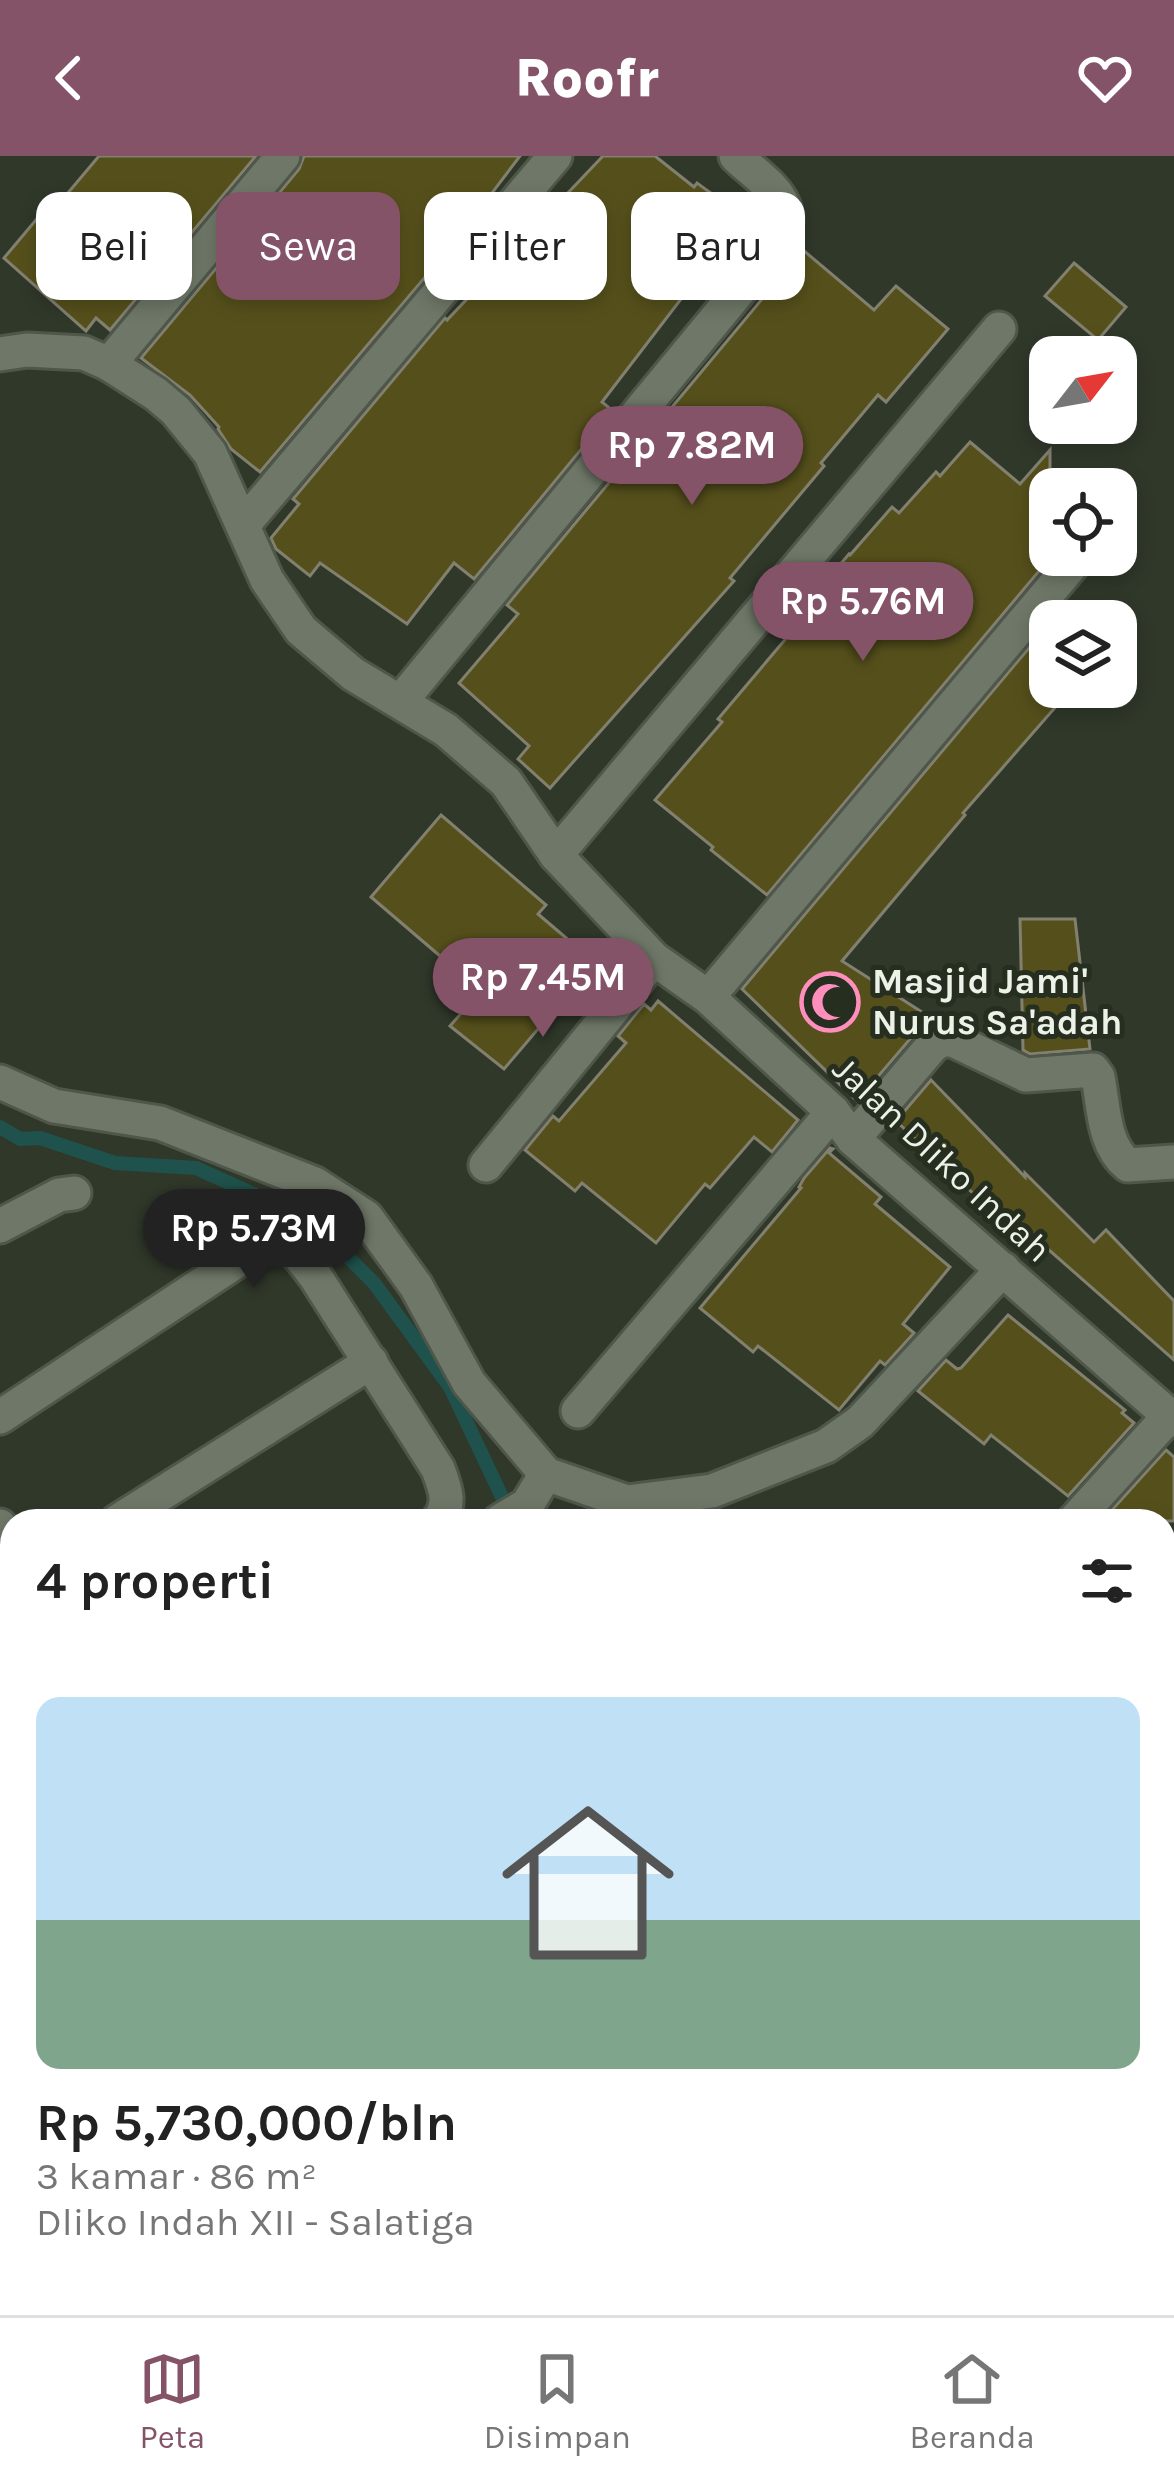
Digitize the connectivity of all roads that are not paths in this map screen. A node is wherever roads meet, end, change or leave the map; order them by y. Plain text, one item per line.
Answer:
1 (283, 156) edge
2 (555, 156) edge
3 (736, 156) edge
4 (998, 329) dead end
5 (0, 354) edge
6 (109, 364) junction
7 (243, 526) junction
8 (1062, 576) edge
9 (401, 701) junction
10 (556, 855) junction
11 (654, 959) junction
12 (708, 997) junction
13 (0, 1082) edge
14 (843, 1126) junction
15 (1174, 1162) edge
16 (486, 1165) dead end
17 (74, 1193) dead end
18 (0, 1226) edge
19 (1003, 1269) junction
20 (371, 1363) junction
21 (578, 1411) dead end
22 (0, 1417) edge
23 (1172, 1418) edge
24 (546, 1474) junction
25 (137, 1509) edge
26 (447, 1509) edge
27 (516, 1509) edge
28 (1085, 1509) edge

1 - 6 street
2 - 7 street
3 - 9 street
4 - 10 street
5 - 6 street, Jalan Dliko Indah
6 - 7 street, Jalan Dliko Indah
7 - 9 street, Jalan Dliko Indah
8 - 12 street
9 - 10 street, Jalan Dliko Indah
10 - 11 street, Jalan Dliko Indah
11 - 12 street, Jalan Dliko Indah
11 - 16 street
12 - 14 street, Jalan Dliko Indah
13 - 24 street
14 - 15 street
14 - 19 street, Jalan Dliko Indah
14 - 21 street
17 - 18 street
19 - 23 street, Jalan Dliko Indah
19 - 24 street
20 - 22 street
20 - 25 street
20 - 26 street
23 - 28 street
24 - 27 street

